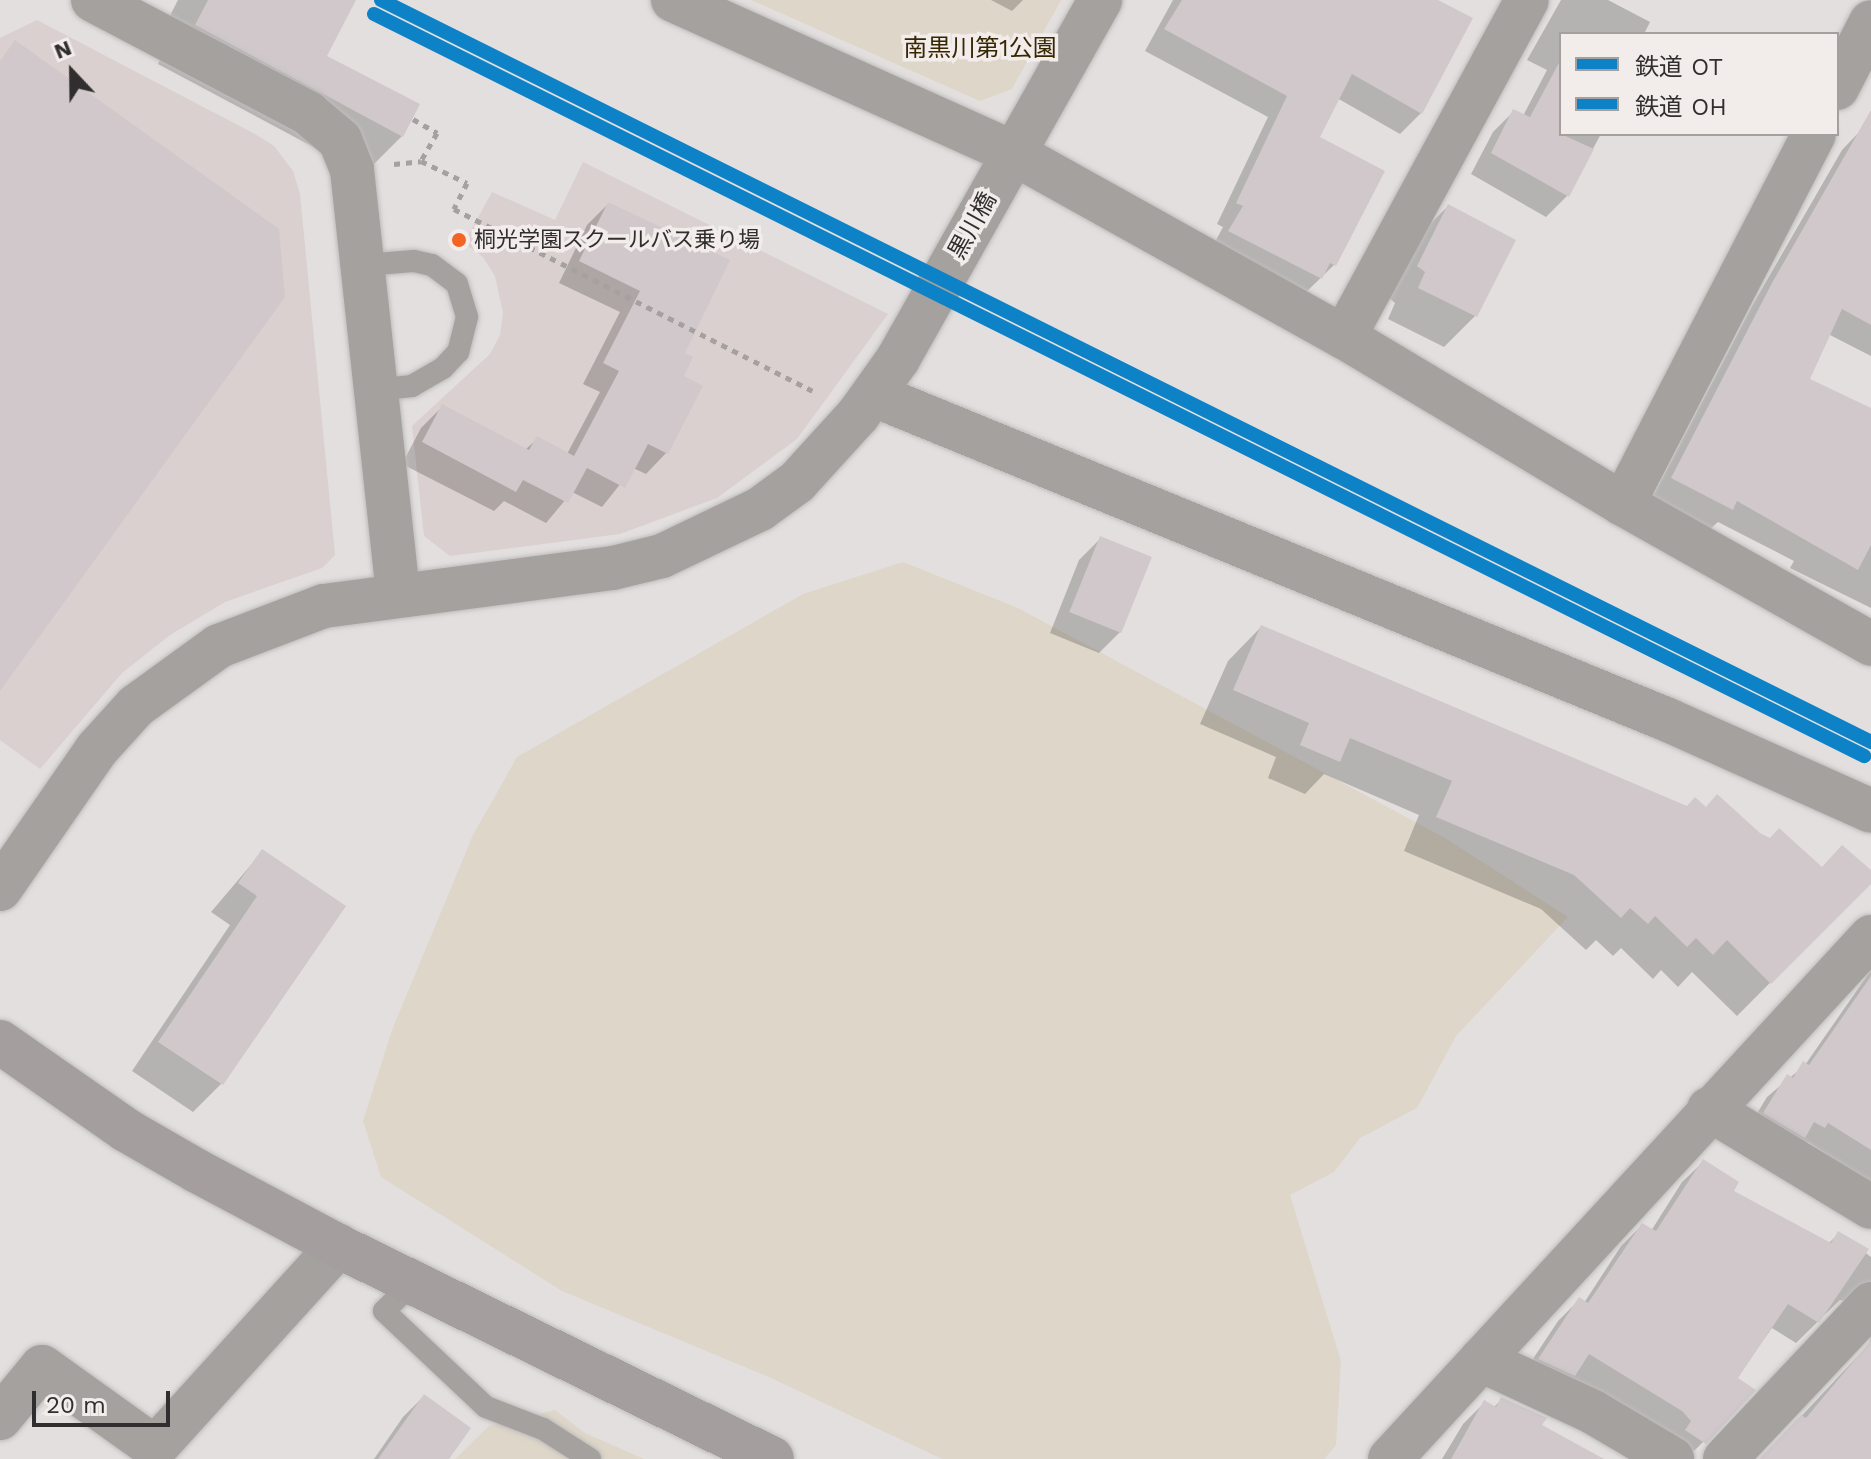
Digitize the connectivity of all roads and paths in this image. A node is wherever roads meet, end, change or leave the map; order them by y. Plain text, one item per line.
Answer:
1 (93, 0) edge
2 (673, 0) edge
3 (1100, 0) edge
4 (1527, 0) edge
5 (1871, 22) edge
6 (1839, 84) edge
7 (413, 119) dead end
8 (1813, 136) edge
9 (421, 161) junction
10 (387, 165) dead end
11 (1006, 165) junction
12 (363, 265) junction
13 (1344, 337) junction
14 (376, 390) junction
15 (853, 398) junction
16 (1623, 504) junction
17 (398, 592) junction
18 (1871, 644) edge
19 (1871, 811) edge
20 (0, 889) edge
21 (1871, 937) edge
22 (0, 1042) edge
23 (1709, 1109) junction
24 (1871, 1207) edge
25 (338, 1246) junction
26 (413, 1283) junction
27 (1871, 1304) edge
28 (1481, 1360) junction
29 (0, 1418) edge
30 (590, 1459) edge
31 (772, 1459) edge
32 (1390, 1459) edge
33 (1672, 1459) edge
34 (1725, 1459) edge

1 - 12 street
2 - 11 street
3 - 11 street, 黒川橋
4 - 13 street
5 - 6 street
7 - 9 path
8 - 16 street
9 - 10 path
9 - 15 path
11 - 13 street
11 - 15 street, 黒川橋
12 - 14 street
12 - 14 lane
13 - 16 street
14 - 17 street
15 - 17 street, 黒川橋
15 - 19 street
16 - 18 street
17 - 20 street, 黒川橋
21 - 23 street
22 - 25 main road
23 - 24 street
23 - 28 street
25 - 26 main road
25 - 29 street
26 - 30 lane
26 - 31 main road
27 - 34 street
28 - 32 street
28 - 33 street

